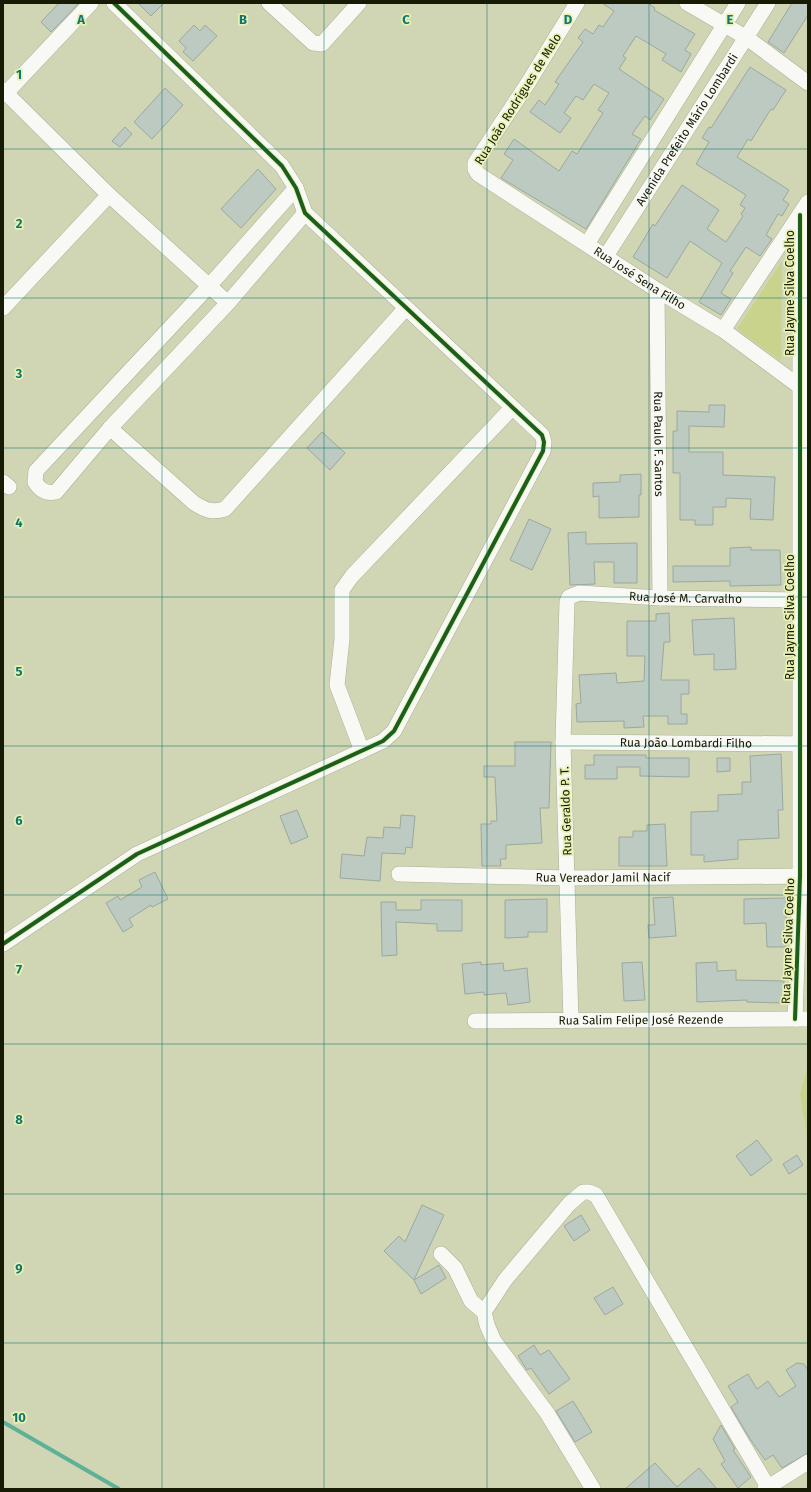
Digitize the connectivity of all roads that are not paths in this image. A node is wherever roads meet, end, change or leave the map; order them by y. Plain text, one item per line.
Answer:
1 (91, 3) edge
2 (114, 3) edge
3 (269, 3) edge
4 (359, 3) edge
5 (577, 3) edge
6 (687, 3) edge
7 (738, 3) edge
8 (768, 3) edge
9 (724, 25) junction
10 (747, 38) junction
11 (808, 83) edge
12 (5, 91) edge
13 (478, 174) joint
14 (296, 188) junction
15 (109, 195) junction
16 (808, 202) edge
17 (305, 213) junction
18 (800, 215) junction
19 (587, 244) junction
20 (606, 256) junction
21 (209, 286) junction
22 (657, 290) junction
23 (228, 303) junction
24 (3, 308) edge
25 (405, 309) junction
26 (723, 330) junction
27 (799, 386) junction
28 (512, 408) junction
29 (110, 428) junction
30 (804, 460) edge
31 (660, 598) junction
32 (804, 601) edge
33 (567, 602) joint
34 (563, 742) junction
35 (804, 744) edge
36 (362, 751) junction
37 (399, 874) dead end
38 (804, 876) edge
39 (568, 878) junction
40 (3, 944) edge
41 (802, 1019) edge
42 (475, 1021) dead end
43 (571, 1021) junction
44 (441, 1254) dead end
45 (484, 1312) junction
46 (808, 1462) edge
47 (766, 1488) edge
48 (593, 1489) edge

1 - 12 street
2 - 14 street
3 - 4 street
5 - 13 street, Rua João Rodrigues de Melo
6 - 9 street
7 - 9 street, Avenida Prefeito Mário Lombardi
8 - 10 street, Avenida Prefeito Mário Lombardi
9 - 10 street
9 - 19 street, Avenida Prefeito Mário Lombardi
10 - 11 street
10 - 20 street, Avenida Prefeito Mário Lombardi
12 - 15 street
13 - 19 street, Rua José Sena Filho
14 - 17 street
14 - 21 street
15 - 21 street
15 - 24 street
16 - 18 street
17 - 23 street
17 - 25 street
18 - 26 street
18 - 27 street, Rua Jayme Silva Coelho
19 - 20 street, Rua José Sena Filho
20 - 22 street, Rua José Sena Filho
21 - 23 street
21 - 29 street
22 - 26 street, Rua José Sena Filho
22 - 31 street, Rua Paulo F. Santos
23 - 29 street
25 - 28 street
25 - 29 street
26 - 27 street, Rua José Sena Filho
27 - 30 street, Rua Jayme Silva Coelho
28 - 36 street
28 - 36 street
30 - 32 street, Rua Jayme Silva Coelho
31 - 32 street, Rua José M. Carvalho
31 - 33 street, Rua José M. Carvalho
32 - 35 street, Rua Jayme Silva Coelho
33 - 34 street, Rua Geraldo P. T.
34 - 35 street, Rua João Lombardi Filho
34 - 39 street, Rua Geraldo P. T.
35 - 38 street, Rua Jayme Silva Coelho
36 - 40 street
37 - 39 street, Rua Vereador Jamil Nacif
38 - 39 street, Rua Vereador Jamil Nacif
38 - 41 street, Rua Jayme Silva Coelho
39 - 43 street, Rua Geraldo P. T.
41 - 43 street, Rua Salim Felipe José Rezende
42 - 43 street, Rua Salim Felipe José Rezende
44 - 45 street
45 - 47 street
45 - 48 street
46 - 47 street

